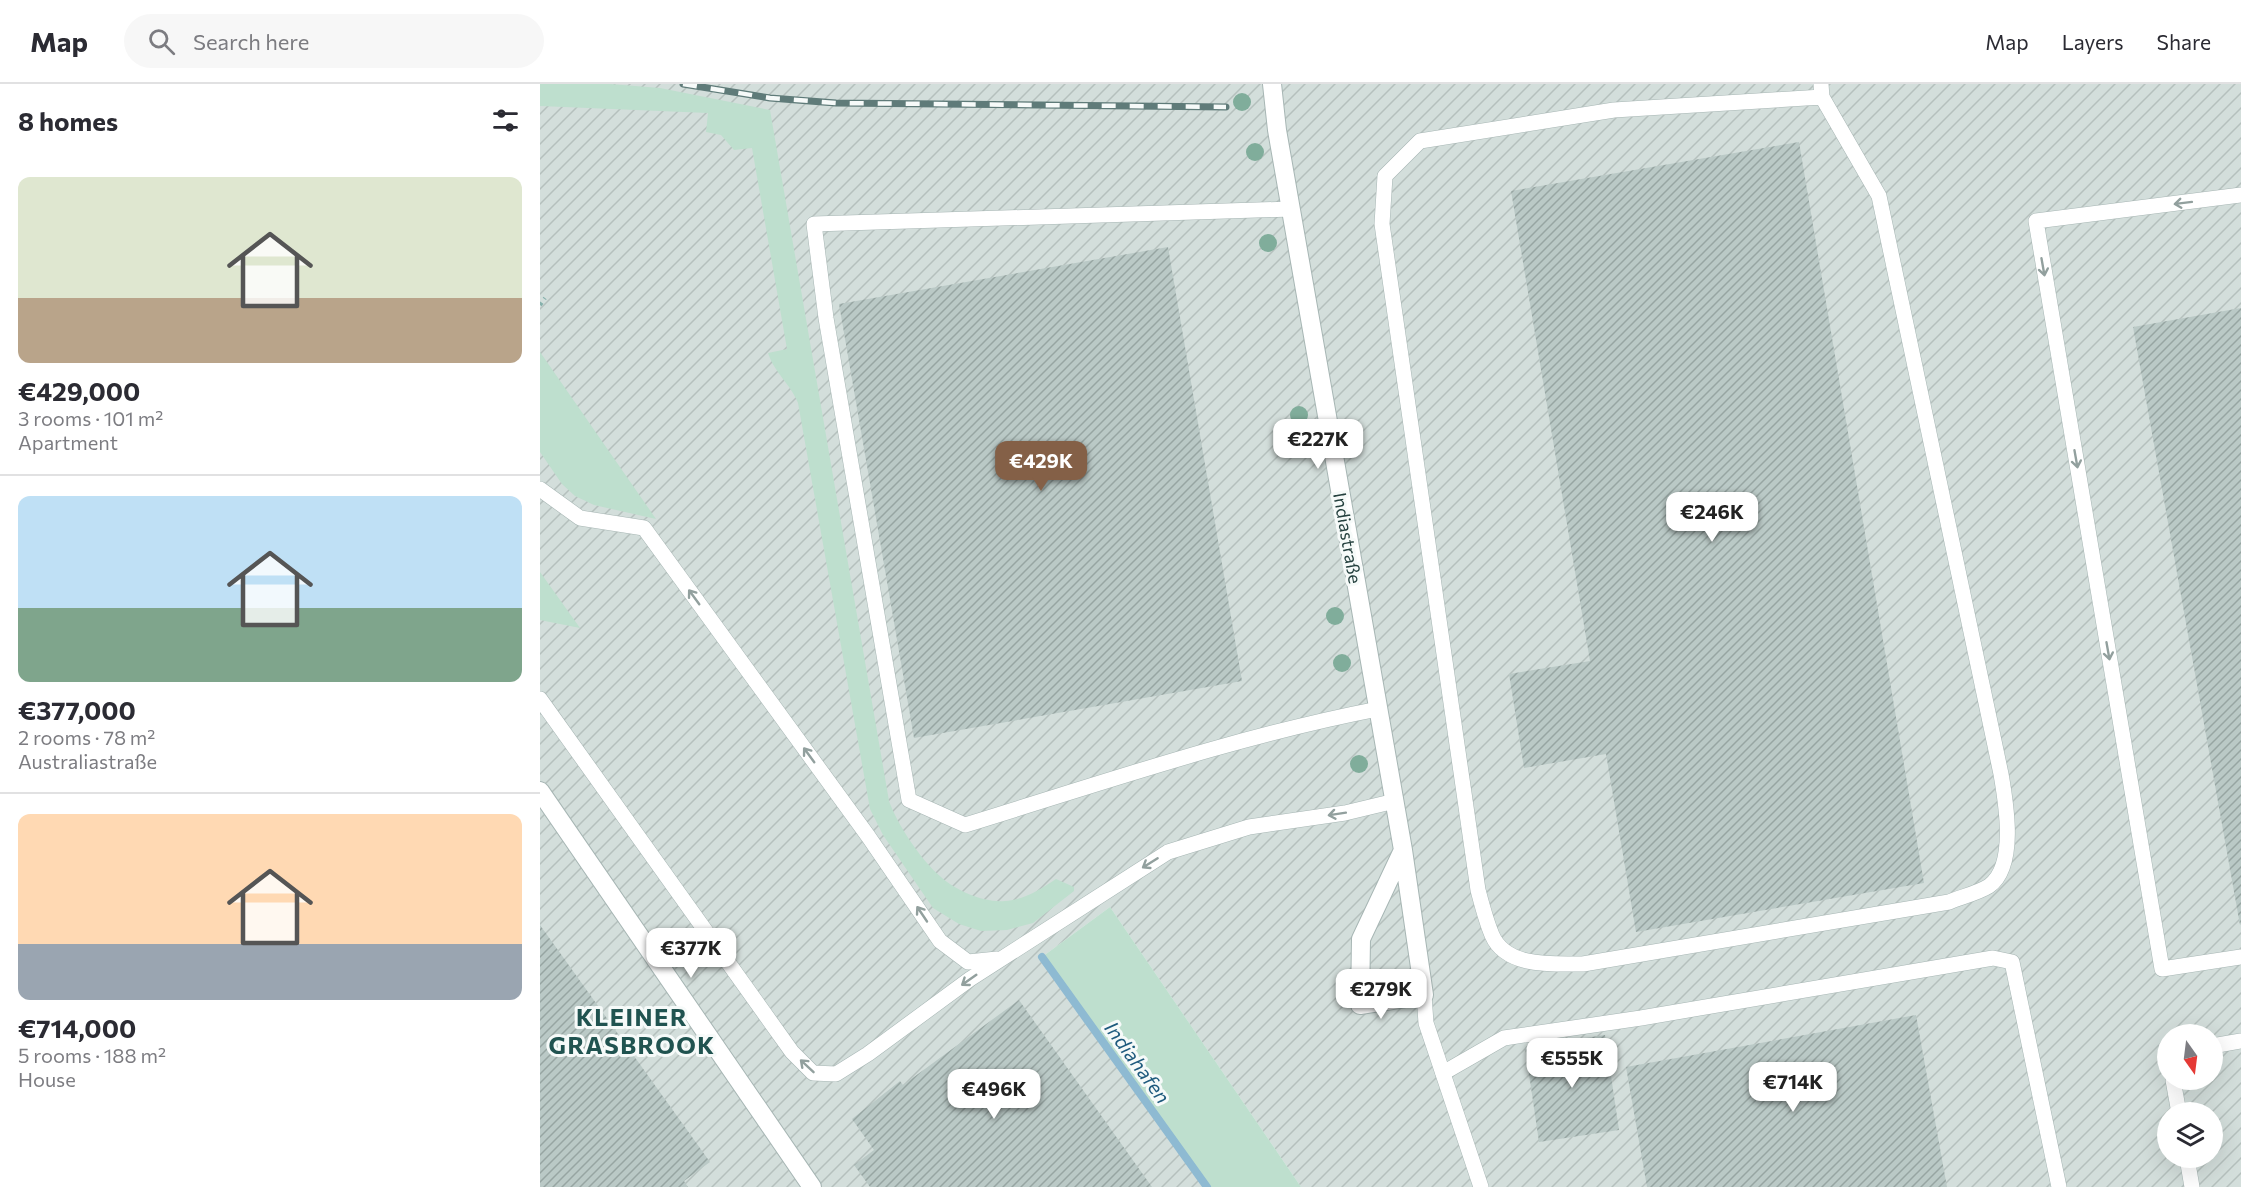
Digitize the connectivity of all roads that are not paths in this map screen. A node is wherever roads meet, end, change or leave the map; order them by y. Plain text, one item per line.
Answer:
1 (1272, 84) edge
2 (1822, 91) edge
3 (2241, 195) edge
4 (1291, 209) junction
5 (540, 489) edge
6 (540, 699) edge
7 (1378, 709) junction
8 (540, 791) edge
9 (1395, 801) junction
10 (1403, 850) junction
11 (2241, 957) edge
12 (1000, 959) junction
13 (1424, 995) junction
14 (2241, 1041) edge
15 (2223, 1044) edge
16 (1443, 1073) junction
17 (2189, 1168) edge
18 (812, 1187) edge
19 (1480, 1187) edge
20 (2059, 1187) edge
21 (2192, 1187) edge

1 - 4 street, Indiastraße
2 - 2 lane
3 -> 11 lane
4 - 7 street, Indiastraße
4 - 7 lane
12 -> 5 lane
12 -> 6 lane
7 - 9 street, Indiastraße
8 - 18 street
9 - 10 street, Indiastraße
9 -> 12 lane
10 - 13 street, Indiastraße
10 - 13 street
13 - 16 lane
14 - 15 lane
16 - 19 lane
16 - 20 lane
17 - 21 lane

